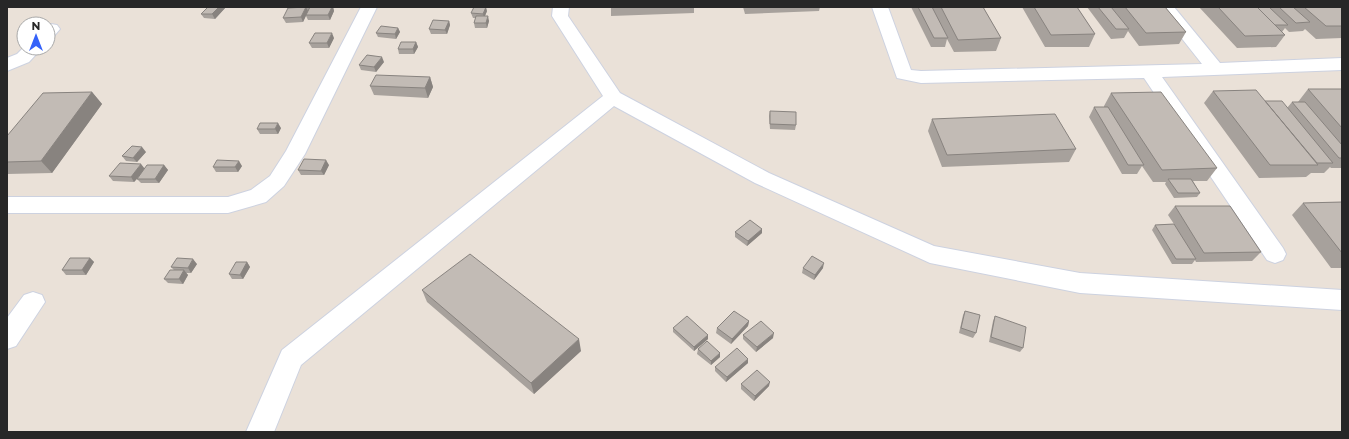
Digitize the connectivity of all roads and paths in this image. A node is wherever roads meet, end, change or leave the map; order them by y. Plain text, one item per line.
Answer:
1 (368, 7) edge
2 (561, 7) edge
3 (880, 7) edge
4 (1164, 7) edge
5 (25, 56) edge
6 (7, 64) edge
7 (1338, 68) edge
8 (1215, 69) junction
9 (1149, 72) junction
10 (613, 98) junction
11 (7, 205) edge
12 (1275, 254) dead end
13 (1342, 300) edge
14 (33, 302) dead end
15 (7, 338) edge
16 (260, 432) edge

1 - 11 street
2 - 10 street
3 - 9 street
4 - 8 street
5 - 6 street
7 - 8 street
8 - 9 street
9 - 12 street
10 - 13 street
10 - 16 street
14 - 15 street

